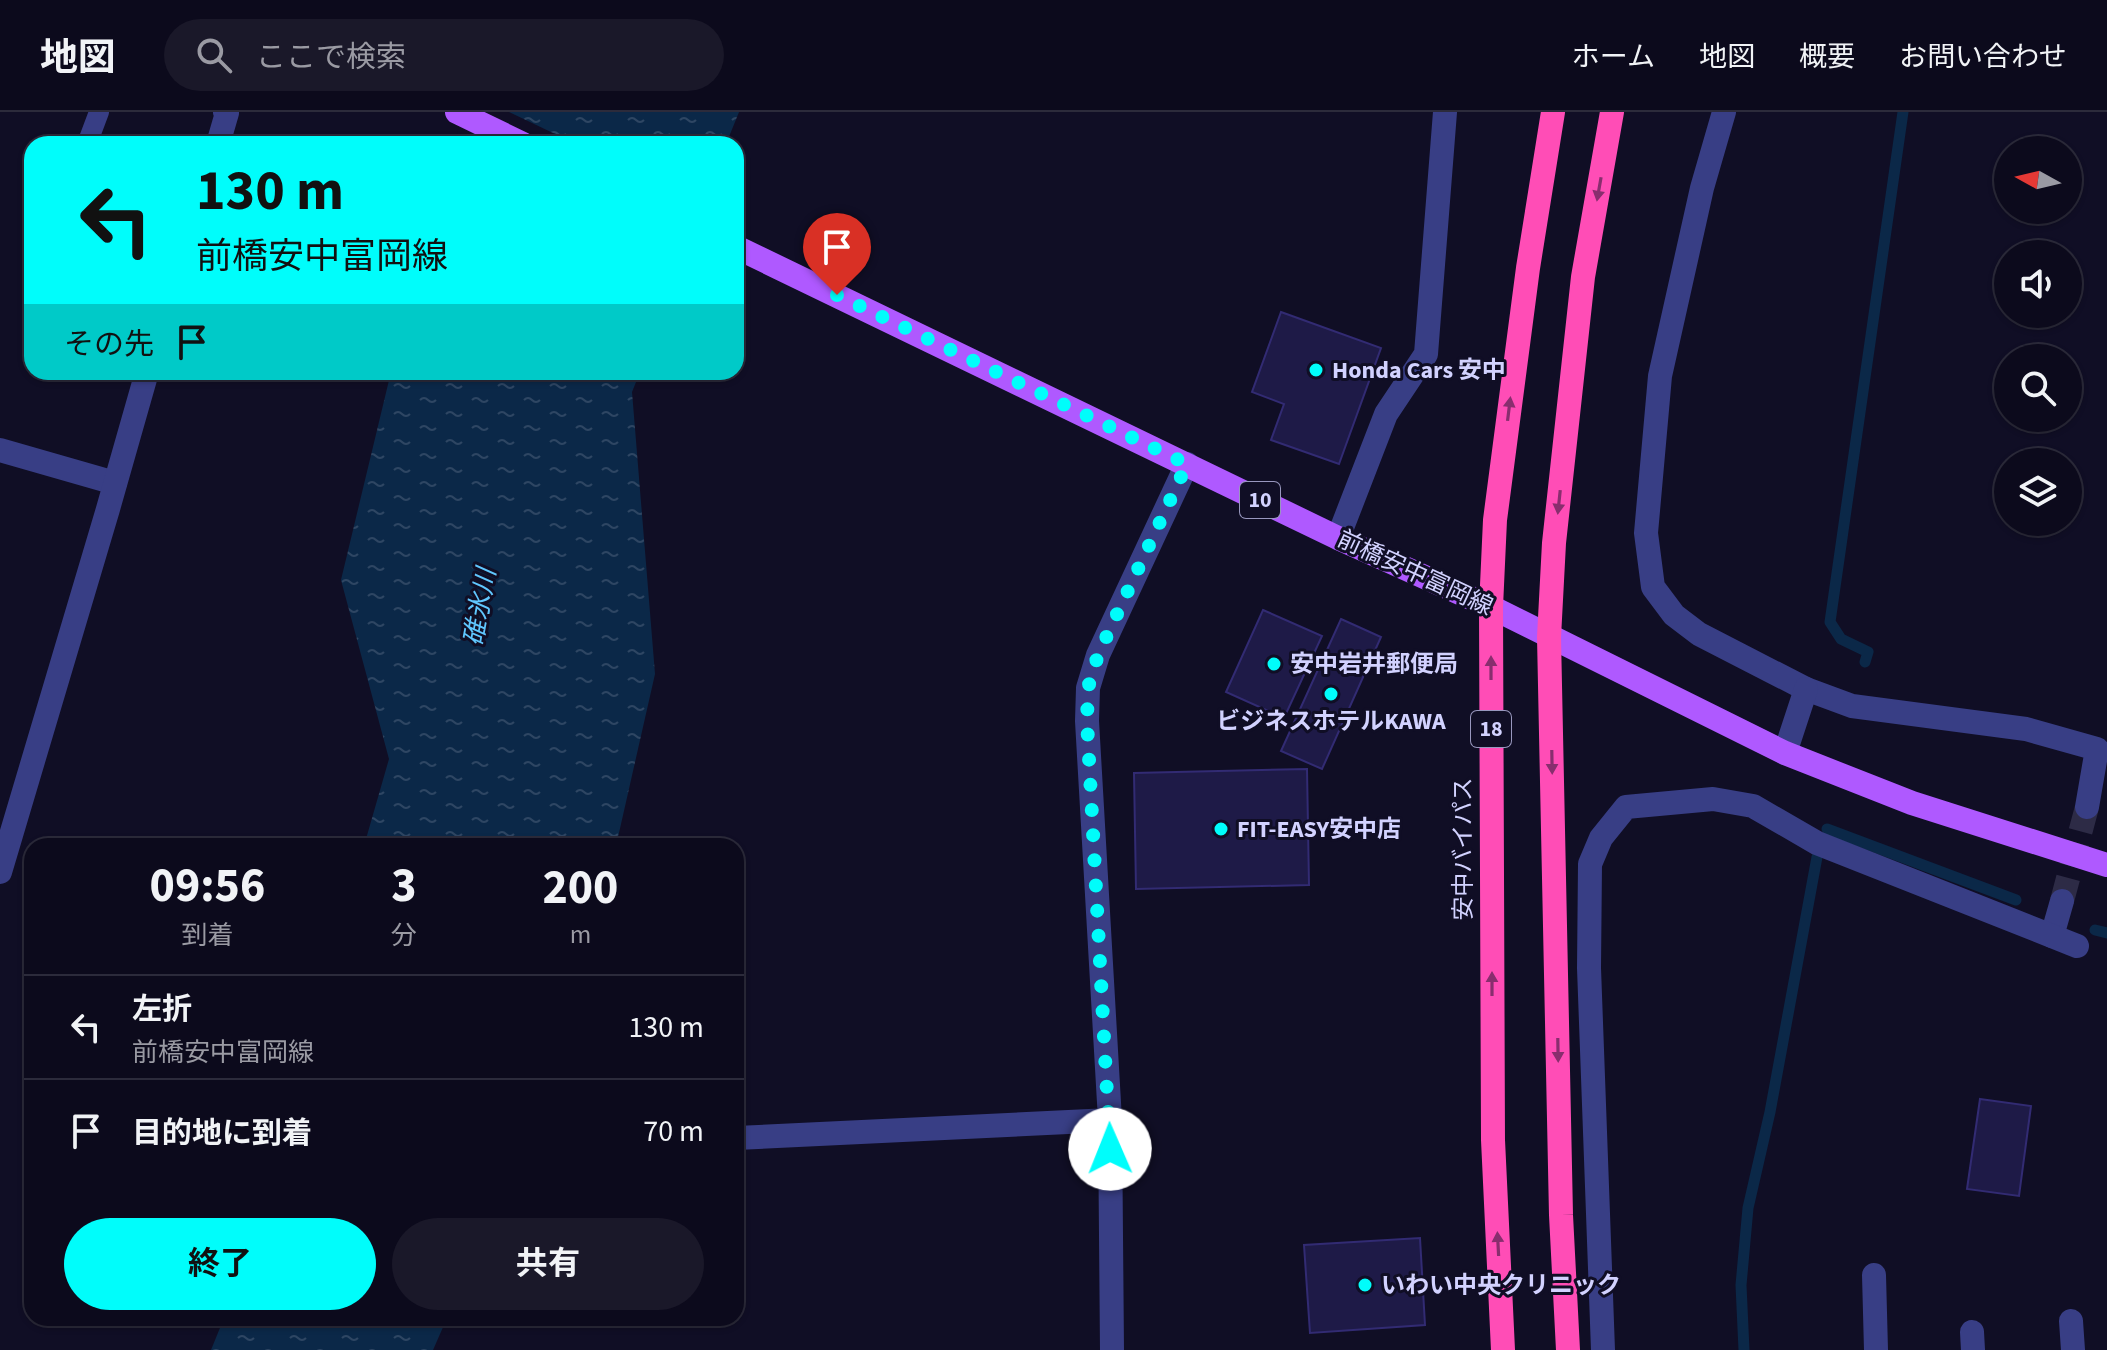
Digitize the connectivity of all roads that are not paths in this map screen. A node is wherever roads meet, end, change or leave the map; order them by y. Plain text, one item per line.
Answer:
1 (99, 112) edge
2 (225, 112) edge
3 (457, 112) edge
4 (1445, 112) edge
5 (1553, 112) edge
6 (1612, 112) edge
7 (1724, 112) edge
8 (90, 136) edge
9 (220, 136) edge
10 (506, 136) edge
11 (744, 251) edge
12 (145, 380) edge
13 (0, 450) edge
14 (1187, 464) junction
15 (115, 483) junction
16 (1338, 538) junction
17 (1491, 607) junction
18 (1549, 637) junction
19 (1806, 689) junction
20 (1785, 753) junction
21 (2087, 807) tunnel mouth
22 (2107, 865) edge
23 (0, 872) edge
24 (2062, 901) tunnel mouth
25 (1555, 910) junction
26 (1589, 912) junction
27 (2052, 936) junction
28 (2077, 946) dead end
29 (1110, 1120) junction
30 (744, 1138) edge
31 (1874, 1275) dead end
32 (2071, 1321) dead end
33 (1112, 1350) edge
34 (1503, 1350) edge
35 (1568, 1350) edge
36 (1603, 1350) edge
37 (1876, 1350) edge
38 (2073, 1350) edge

1 - 8 lane
2 - 9 street
3 - 10 main road
4 - 16 street
17 -> 5 highway, 安中バイパス / 18
6 -> 18 highway
7 - 19 street
11 - 14 main road, 前橋安中富岡線 / 10
12 - 15 street
13 - 15 street
14 - 16 main road, 前橋安中富岡線 / 10
14 - 29 street
15 - 23 street
16 - 17 main road, 前橋安中富岡線 / 10
17 - 18 main road, 前橋安中富岡線 / 10
34 -> 17 highway, 安中バイパス / 18
18 - 20 main road, 前橋安中富岡線 / 10
18 -> 25 highway
19 - 20 street
19 - 21 street
20 - 22 main road, 前橋安中富岡線 / 10
24 - 27 street
25 - 26 street
25 -> 35 highway
26 - 27 street
26 - 36 street
27 - 28 street
29 - 30 street
29 - 33 street
31 - 37 street
32 - 38 street

